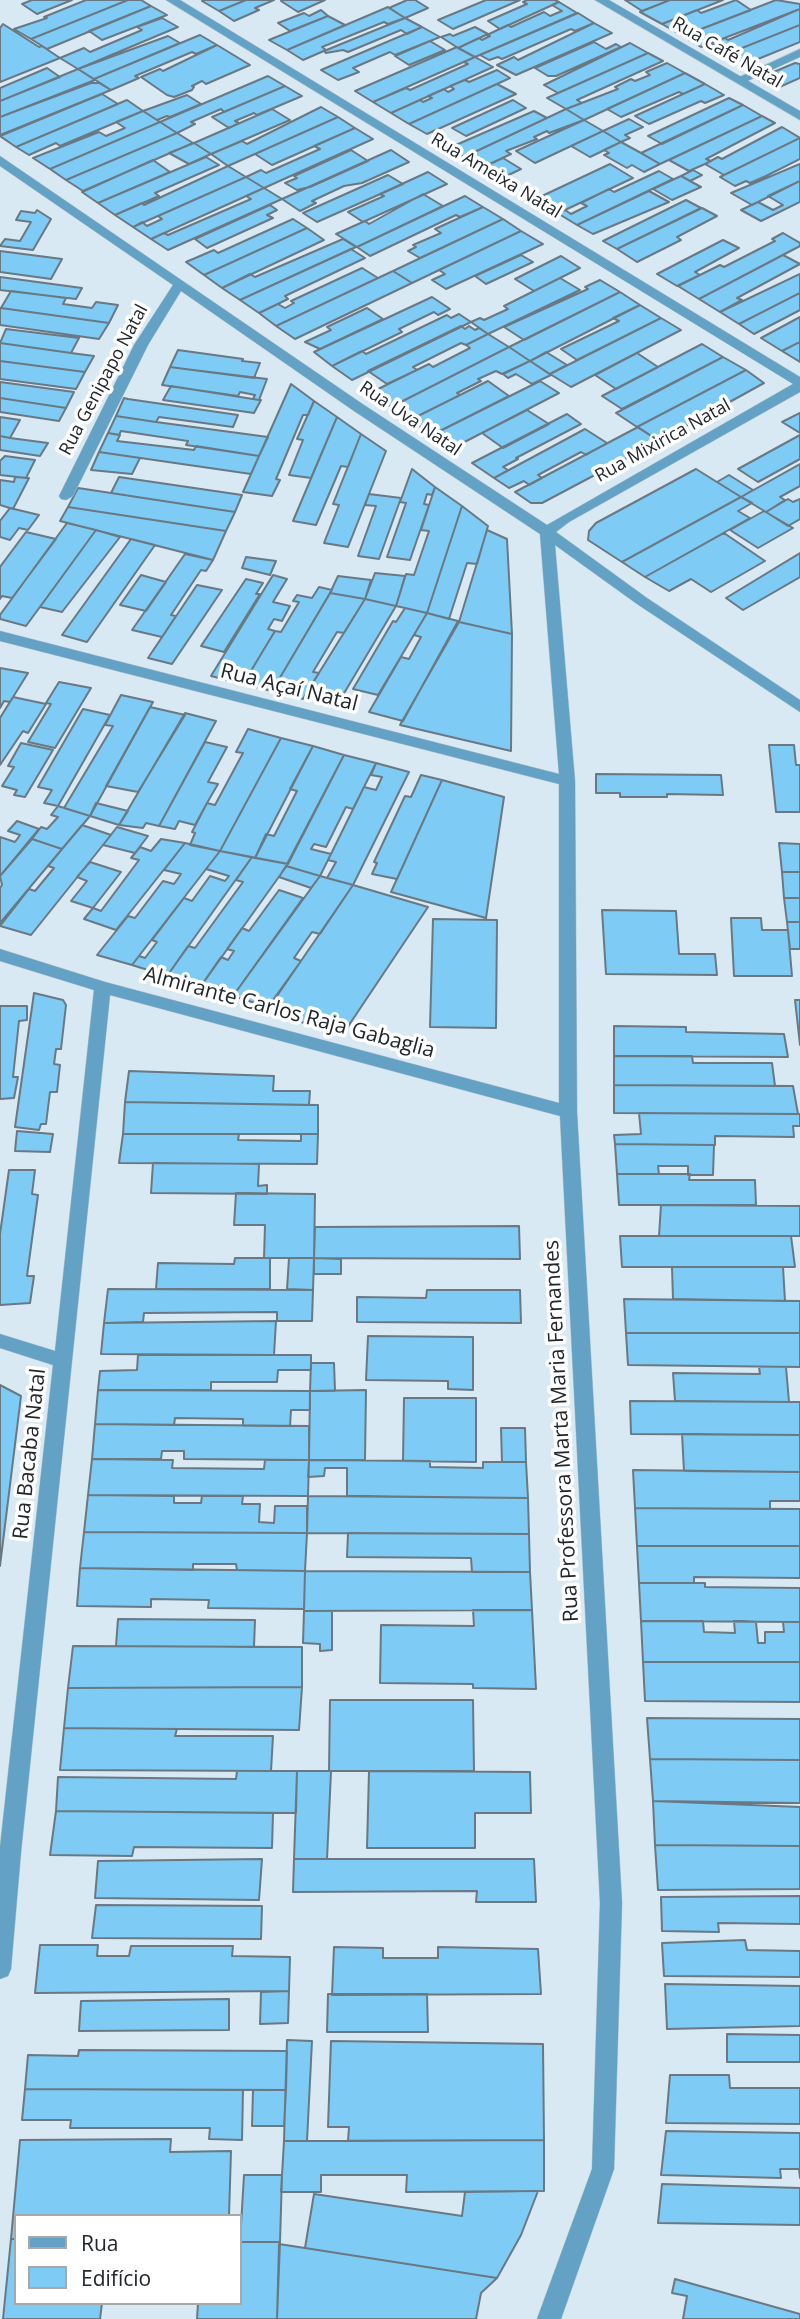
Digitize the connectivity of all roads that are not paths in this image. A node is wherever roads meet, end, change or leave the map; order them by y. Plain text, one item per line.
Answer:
1 (172, 0) edge
2 (601, 0) edge
3 (800, 54) edge
4 (739, 80) junction
5 (800, 116) edge
6 (0, 160) edge
7 (179, 285) junction
8 (800, 384) edge
9 (66, 496) dead end
10 (547, 532) junction
11 (0, 636) edge
12 (800, 707) edge
13 (567, 781) junction
14 (0, 955) edge
15 (103, 987) junction
16 (568, 1112) junction
17 (0, 1341) edge
18 (63, 1362) junction
19 (5, 1851) edge
20 (0, 1969) edge
21 (549, 2319) edge

1 - 8 street, Rua Ameixa Natal
2 - 4 street, Rua Café Natal
3 - 4 street
4 - 5 street, Rua Café Natal
6 - 7 street, Rua Uva Natal
7 - 9 street, Rua Genipapo Natal
7 - 10 street, Rua Uva Natal
8 - 10 street, Rua Mixirica Natal
10 - 12 street, Rua Uva Natal
10 - 13 street, Rua Professora Marta Maria Fernandes
11 - 13 street, Rua Açaí Natal
13 - 16 street, Rua Professora Marta Maria Fernandes
14 - 15 street, Almirante Carlos Raja Gabaglia
15 - 16 street, Almirante Carlos Raja Gabaglia
15 - 18 street, Rua Bacaba Natal
16 - 21 street, Rua Professora Marta Maria Fernandes
17 - 18 street
18 - 19 street, Rua Bacaba Natal
19 - 20 street, Rua Bacaba Natal

